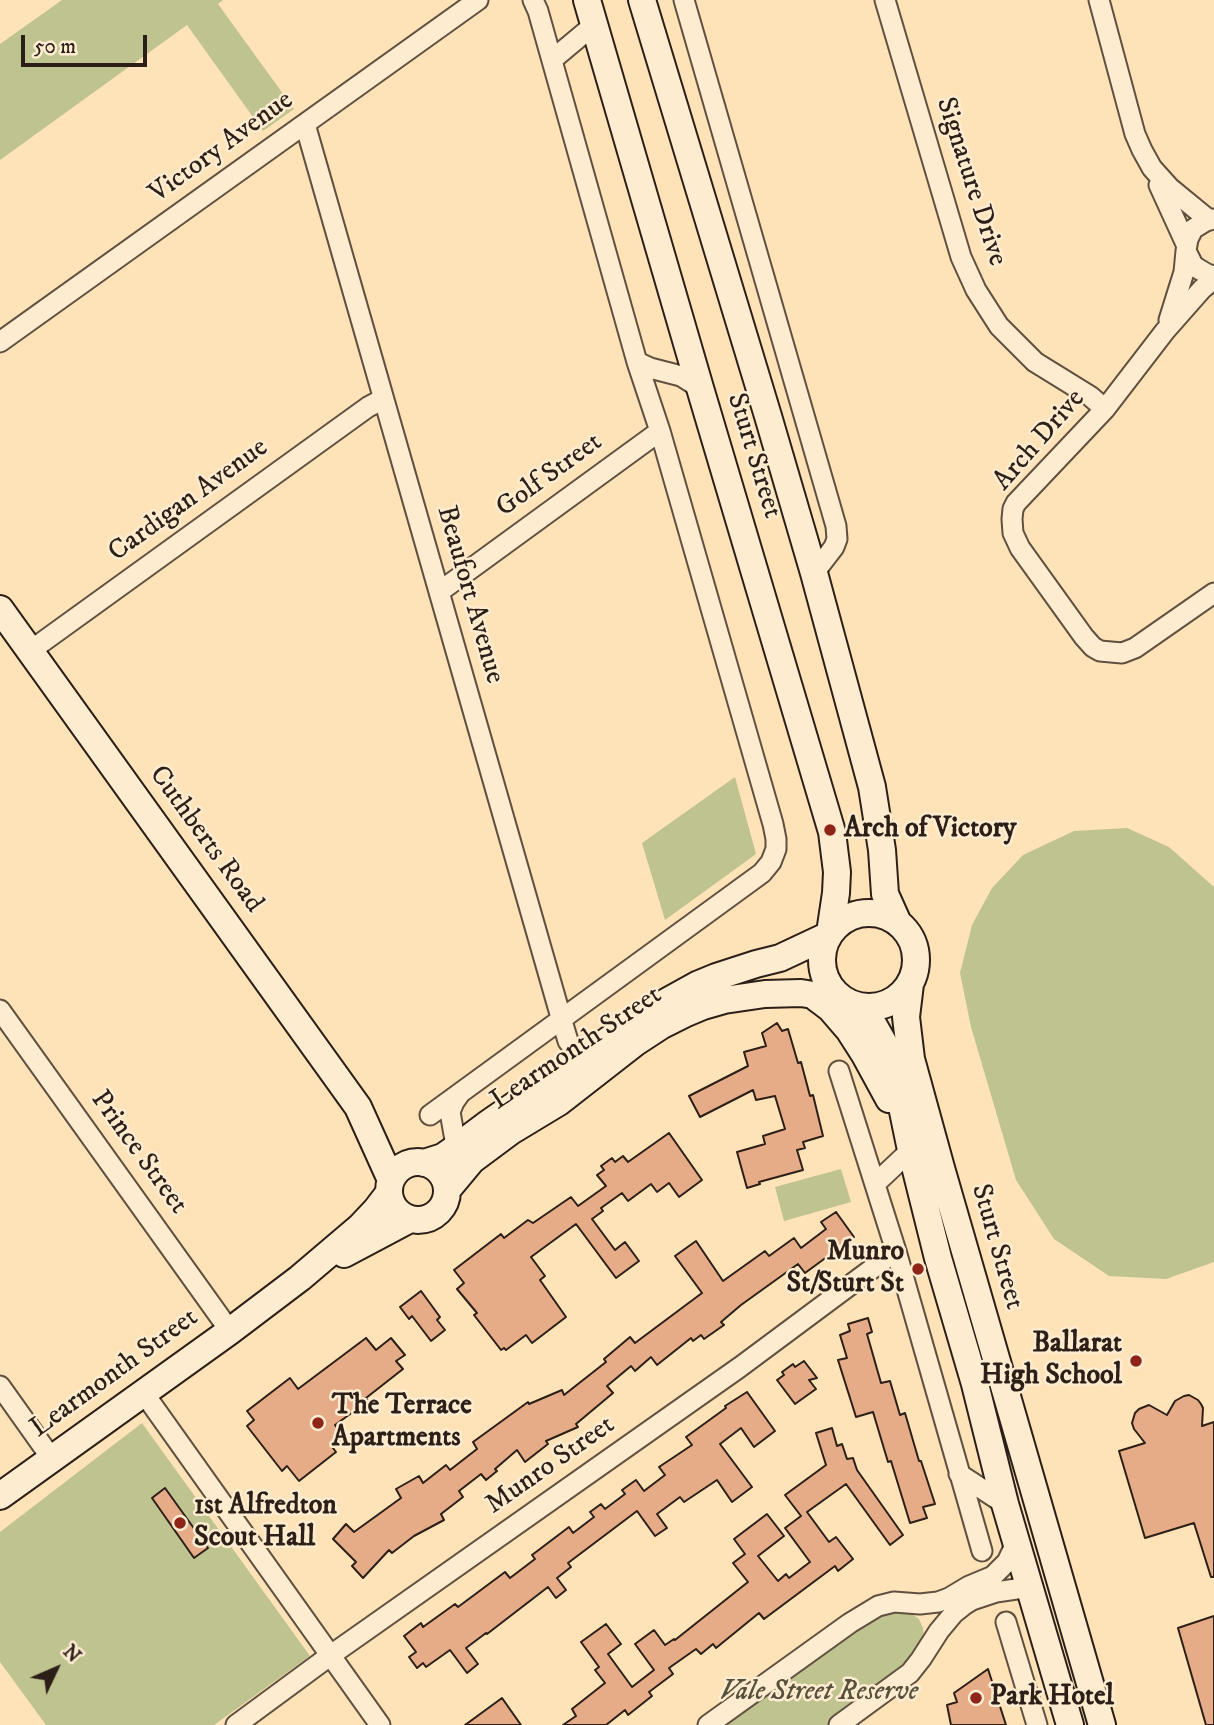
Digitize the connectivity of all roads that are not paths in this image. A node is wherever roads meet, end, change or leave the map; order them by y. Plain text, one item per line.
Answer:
1 (478, 0) edge
2 (533, 0) edge
3 (642, 0) edge
4 (684, 0) edge
5 (885, 0) edge
6 (1099, 0) edge
7 (591, 12) edge
8 (552, 60) junction
9 (305, 124) junction
10 (1152, 168) junction
11 (1212, 219) edge
12 (1186, 247) junction
13 (1214, 278) edge
14 (1165, 331) junction
15 (0, 342) edge
16 (637, 362) junction
17 (700, 388) junction
18 (383, 399) junction
19 (1105, 409) junction
20 (660, 430) junction
21 (814, 573) junction
22 (439, 592) junction
23 (1214, 593) edge
24 (0, 610) edge
25 (30, 651) junction
26 (898, 923) junction
27 (830, 934) junction
28 (910, 985) junction
29 (812, 995) junction
30 (851, 1003) junction
31 (0, 1010) edge
32 (562, 1021) junction
33 (587, 1067) junction
34 (839, 1071) dead end
35 (463, 1091) junction
36 (358, 1107) junction
37 (430, 1115) dead end
38 (910, 1145) junction
39 (453, 1150) junction
40 (420, 1163) junction
41 (876, 1184) junction
42 (390, 1186) junction
43 (447, 1191) junction
44 (410, 1219) junction
45 (896, 1251) junction
46 (300, 1278) junction
47 (230, 1331) junction
48 (0, 1386) edge
49 (143, 1392) junction
50 (52, 1458) junction
51 (960, 1474) junction
52 (0, 1496) edge
53 (1005, 1504) junction
54 (1017, 1541) junction
55 (982, 1551) dead end
56 (1030, 1587) junction
57 (906, 1603) junction
58 (1006, 1622) dead end
59 (1043, 1634) junction
60 (932, 1640) junction
61 (331, 1655) junction
62 (1018, 1662) junction
63 (236, 1725) edge
64 (380, 1725) edge
65 (708, 1725) edge
66 (839, 1725) edge
67 (1037, 1725) edge
68 (1070, 1725) edge
69 (1102, 1725) edge

1 - 9 street, Victory Avenue
2 - 8 street
3 - 21 main road, Sturt Street
4 - 21 street
5 - 19 street, Signature Drive
6 - 10 street
7 - 8 street
7 - 17 main road, Sturt Street
8 - 16 street
9 - 15 street, Victory Avenue
9 - 18 street, Beaufort Avenue
10 - 11 street
10 - 12 street
11 - 12 street
12 - 13 street
12 - 14 street, Arch Drive
13 - 14 street, Arch Drive
14 - 19 street, Arch Drive
16 - 17 street
16 - 20 street
17 - 27 main road, Sturt Street
18 - 22 street, Beaufort Avenue
18 - 25 street, Cardigan Avenue
19 - 23 street, Arch Drive
20 - 22 street, Golf Street
20 - 32 street, Learmonth Street
21 - 26 main road, Sturt Street
22 - 32 street, Beaufort Avenue
24 - 25 main road, Cuthberts Road
25 - 36 main road, Cuthberts Road
26 - 27 main road
26 - 28 main road
27 - 30 main road
27 - 33 main road, Learmonth Street
28 - 30 main road
28 - 69 main road, Sturt Street
29 - 30 main road, Learmonth Street
29 - 33 main road, Learmonth Street
29 - 38 main road
30 - 38 main road, Sturt Street
31 - 47 street, Prince Street
32 - 33 street, Beaufort Avenue
32 - 35 street, Learmonth Street
33 - 39 main road, Learmonth Street
33 - 43 main road, Learmonth Street
34 - 41 street
35 - 37 street, Learmonth Street
35 - 39 street, Learmonth Street
36 - 40 main road, Cuthberts Road
36 - 42 main road, Cuthberts Road
38 - 41 street
38 - 53 main road, Sturt Street
39 - 40 main road, Learmonth Street
40 - 42 main road
40 - 43 main road
41 - 45 street
42 - 44 main road
42 - 46 main road, Learmonth Street
43 - 44 main road
44 - 46 main road, Learmonth Street
45 - 51 street
45 - 61 street, Munro Street
46 - 47 main road, Learmonth Street
47 - 49 main road, Learmonth Street
48 - 50 street
49 - 50 main road, Learmonth Street
49 - 61 street
50 - 52 main road, Learmonth Street
51 - 53 street
51 - 55 street
53 - 54 main road, Sturt Street
54 - 56 main road, Sturt Street
54 - 57 street
56 - 59 main road, Sturt Street
56 - 60 street
57 - 60 street
57 - 65 street
58 - 62 street
59 - 62 street
59 - 68 main road, Sturt Street
60 - 66 street
61 - 63 street, Munro Street
61 - 64 street
62 - 67 street

